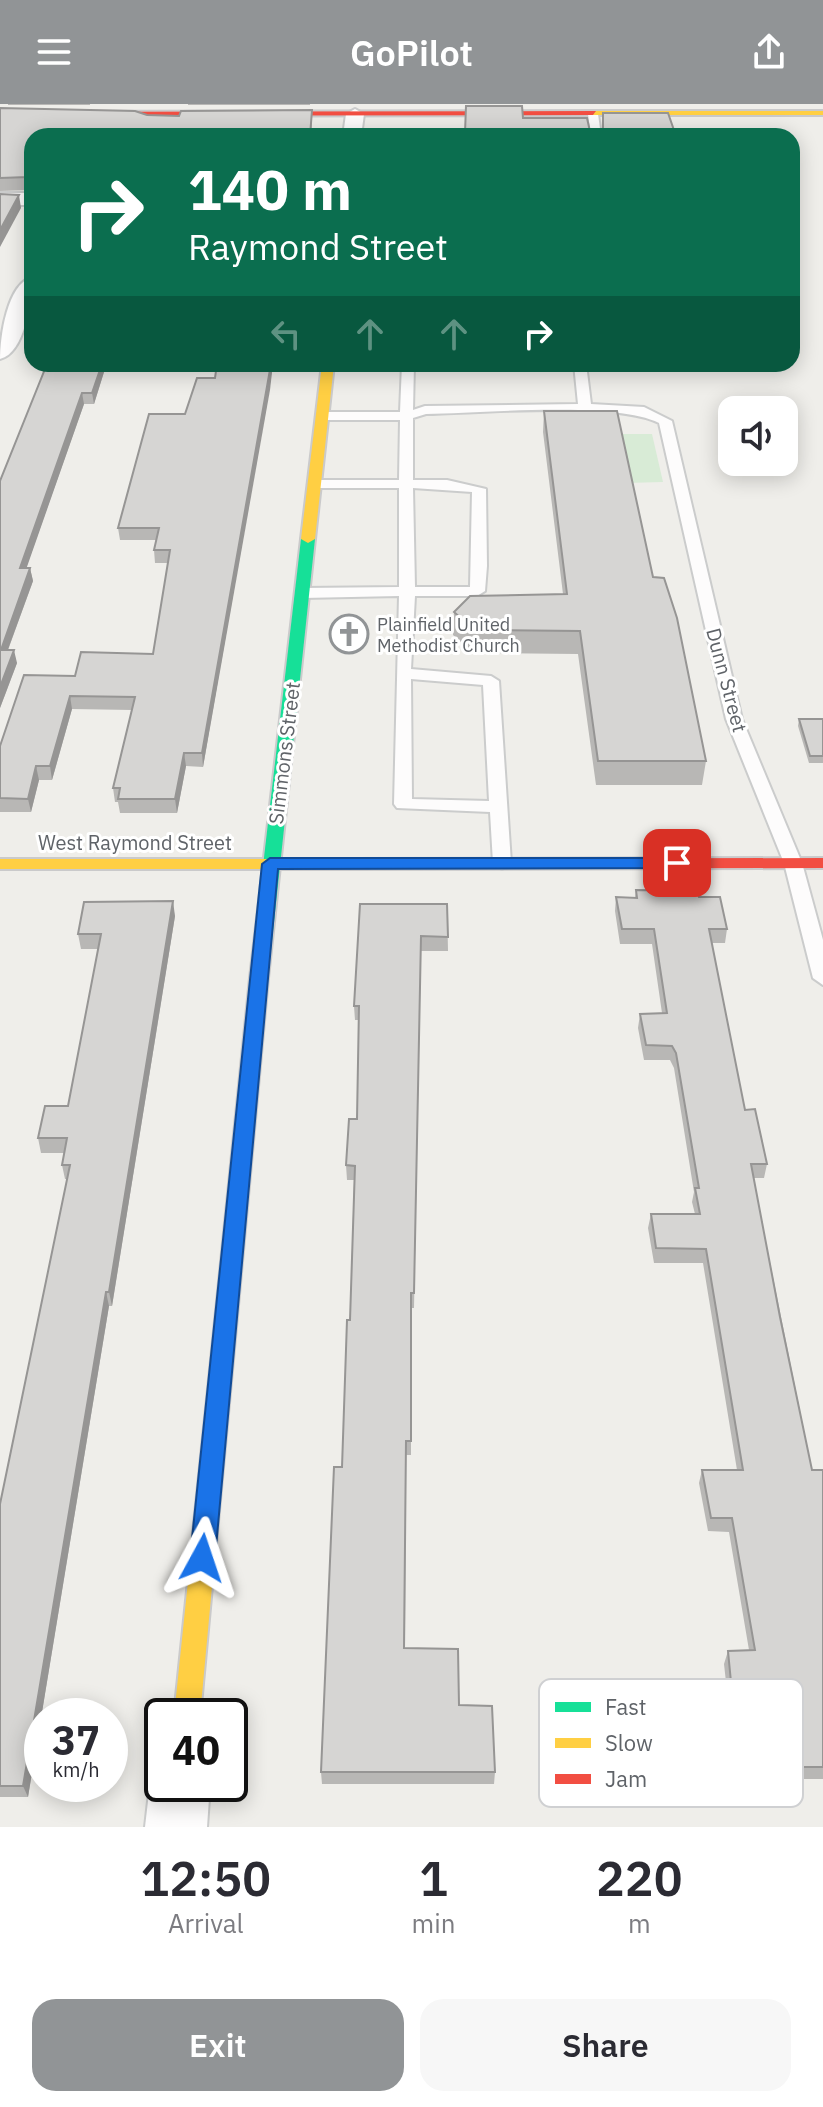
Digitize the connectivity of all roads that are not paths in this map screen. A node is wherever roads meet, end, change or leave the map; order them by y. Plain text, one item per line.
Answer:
1 (746, 108) edge
2 (139, 109) edge
3 (422, 109) edge
4 (823, 113) edge
5 (0, 114) edge
6 (355, 114) junction
7 (593, 114) junction
8 (353, 128) edge
9 (595, 128) edge
10 (0, 199) edge
11 (24, 199) edge
12 (24, 301) edge
13 (0, 352) edge
14 (327, 372) edge
15 (408, 372) edge
16 (581, 372) edge
17 (585, 408) junction
18 (322, 416) junction
19 (406, 416) junction
20 (315, 484) junction
21 (405, 484) junction
22 (303, 593) junction
23 (407, 594) junction
24 (403, 673) junction
25 (499, 807) junction
26 (502, 863) junction
27 (793, 863) junction
28 (823, 863) edge
29 (0, 864) edge
30 (270, 864) junction
31 (823, 978) edge
32 (189, 1698) edge
33 (178, 1802) edge
34 (176, 1827) edge

1 - 4 street
1 - 7 street
2 - 5 street
2 - 6 street
3 - 6 street
3 - 7 street
6 - 8 street
7 - 9 lane
10 - 11 street
12 - 13 street
14 - 18 street, Simmons Street
15 - 19 lane
16 - 17 lane
17 - 19 lane
17 - 27 lane, Dunn Street
18 - 19 lane
18 - 20 street, Simmons Street
19 - 21 lane
20 - 21 lane
20 - 22 street, Simmons Street
21 - 23 lane
21 - 23 lane
22 - 23 lane
22 - 30 street, Simmons Street
23 - 24 lane
24 - 25 lane
24 - 25 lane
25 - 26 lane
26 - 27 street, West Raymond Street
26 - 30 street, West Raymond Street
27 - 28 street, West Raymond Street
27 - 31 lane, Dunn Street
29 - 30 street, West Raymond Street
30 - 32 street, Simmons Street
33 - 34 street

